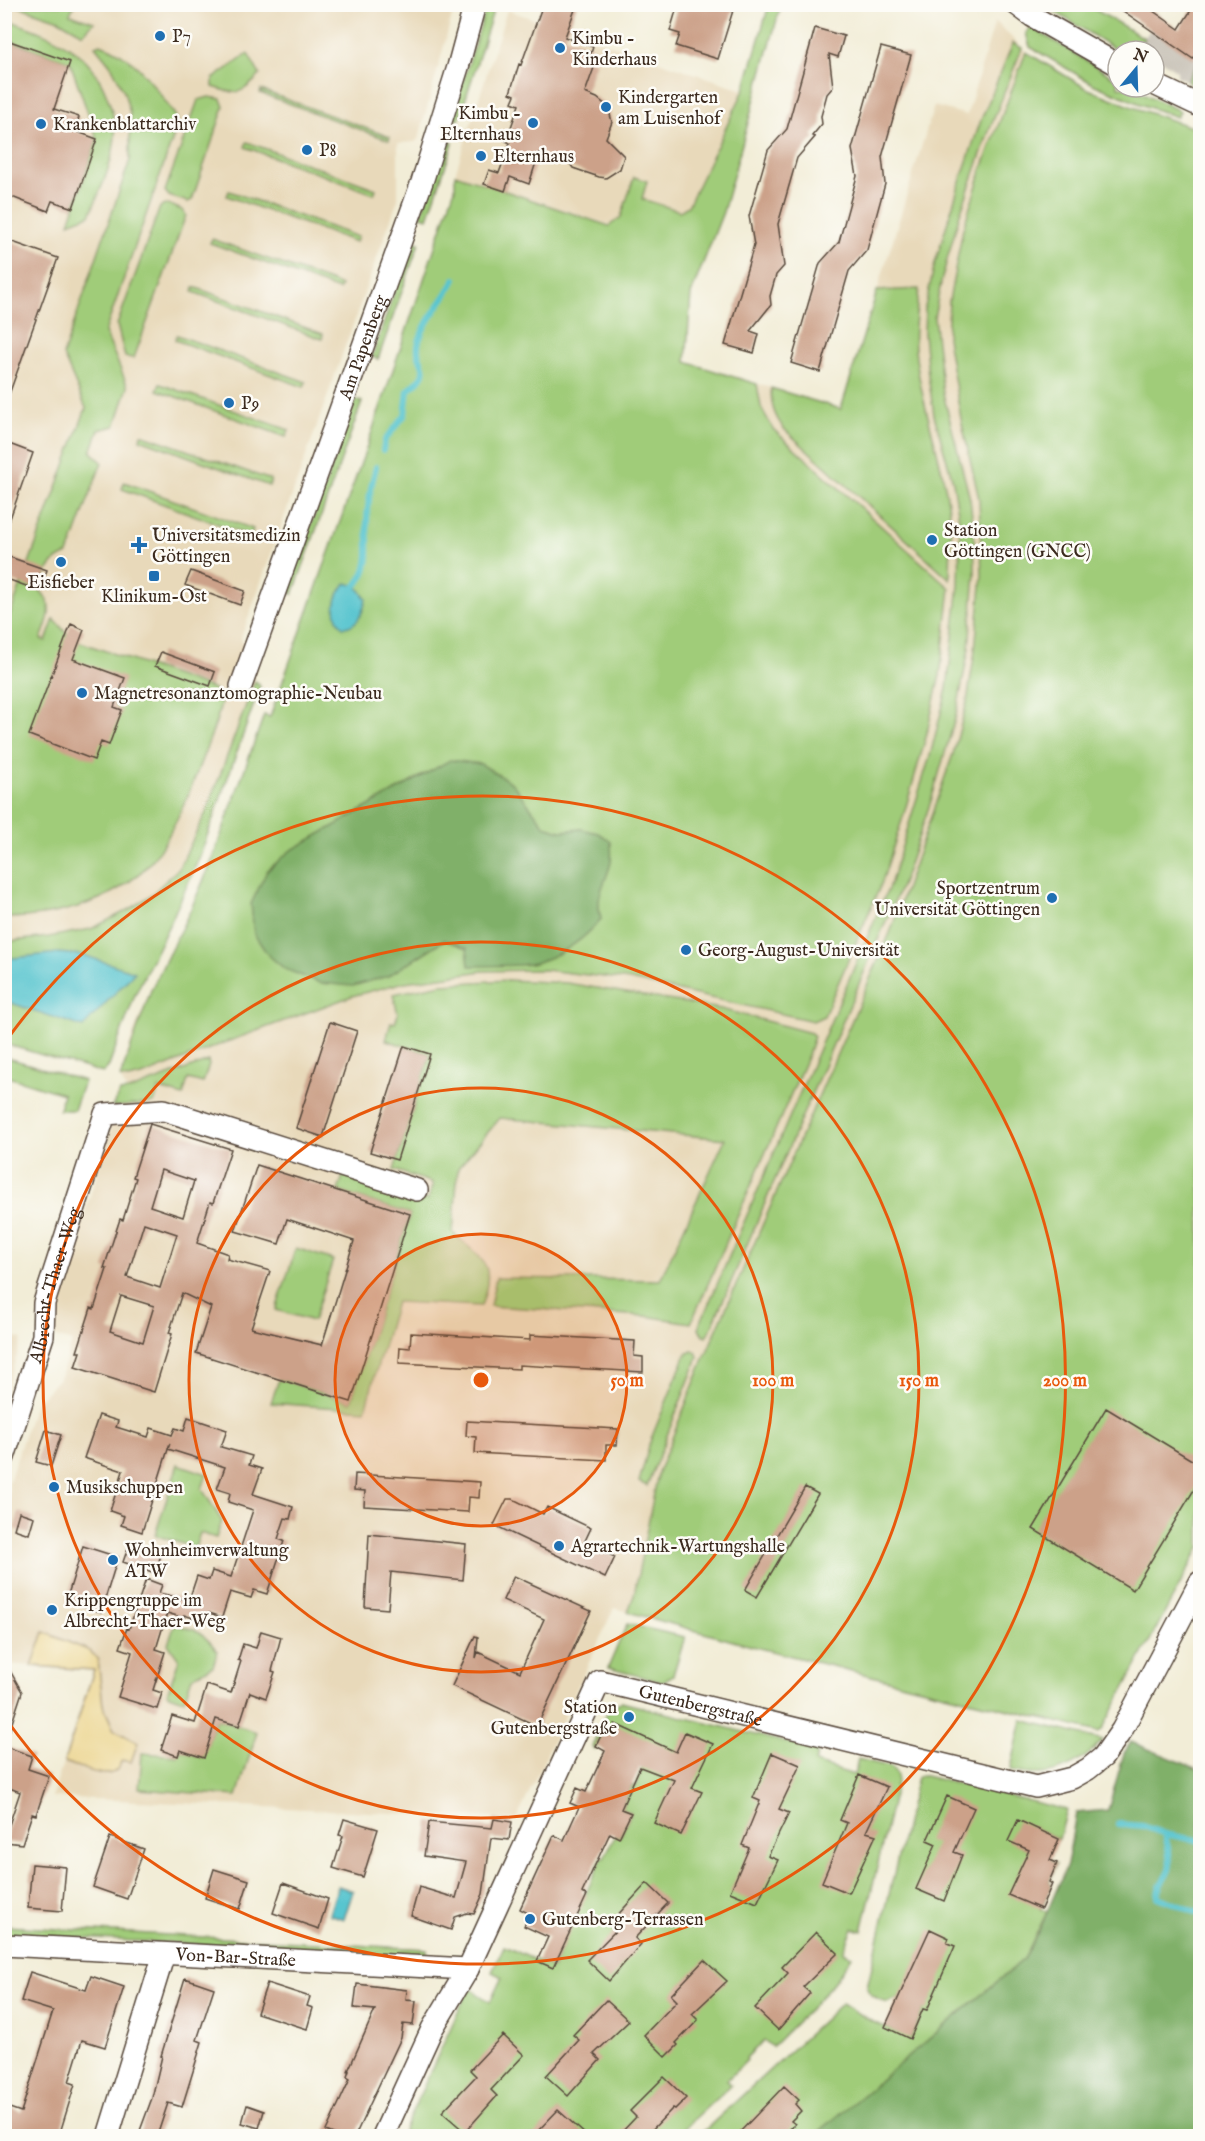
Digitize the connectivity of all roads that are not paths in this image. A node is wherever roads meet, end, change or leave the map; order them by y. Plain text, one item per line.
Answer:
1 (475, 4) edge
2 (1016, 4) edge
3 (1106, 58) edge
4 (1166, 90) edge
5 (1200, 106) edge
6 (241, 686) dead end
7 (417, 1190) dead end
8 (4, 1457) edge
9 (1199, 1591) edge
10 (4, 1945) edge
11 (164, 1954) junction
12 (468, 1969) junction
13 (108, 2136) edge
14 (382, 2136) edge

1 - 6 street, Am Papenberg
2 - 3 street
4 - 5 street
7 - 8 street, Albrecht-Thaer-Weg
9 - 12 street, Gutenbergstraße
10 - 11 street, Von-Bar-Straße
11 - 12 street, Von-Bar-Straße
11 - 13 street
12 - 14 street, Gutenbergstraße

